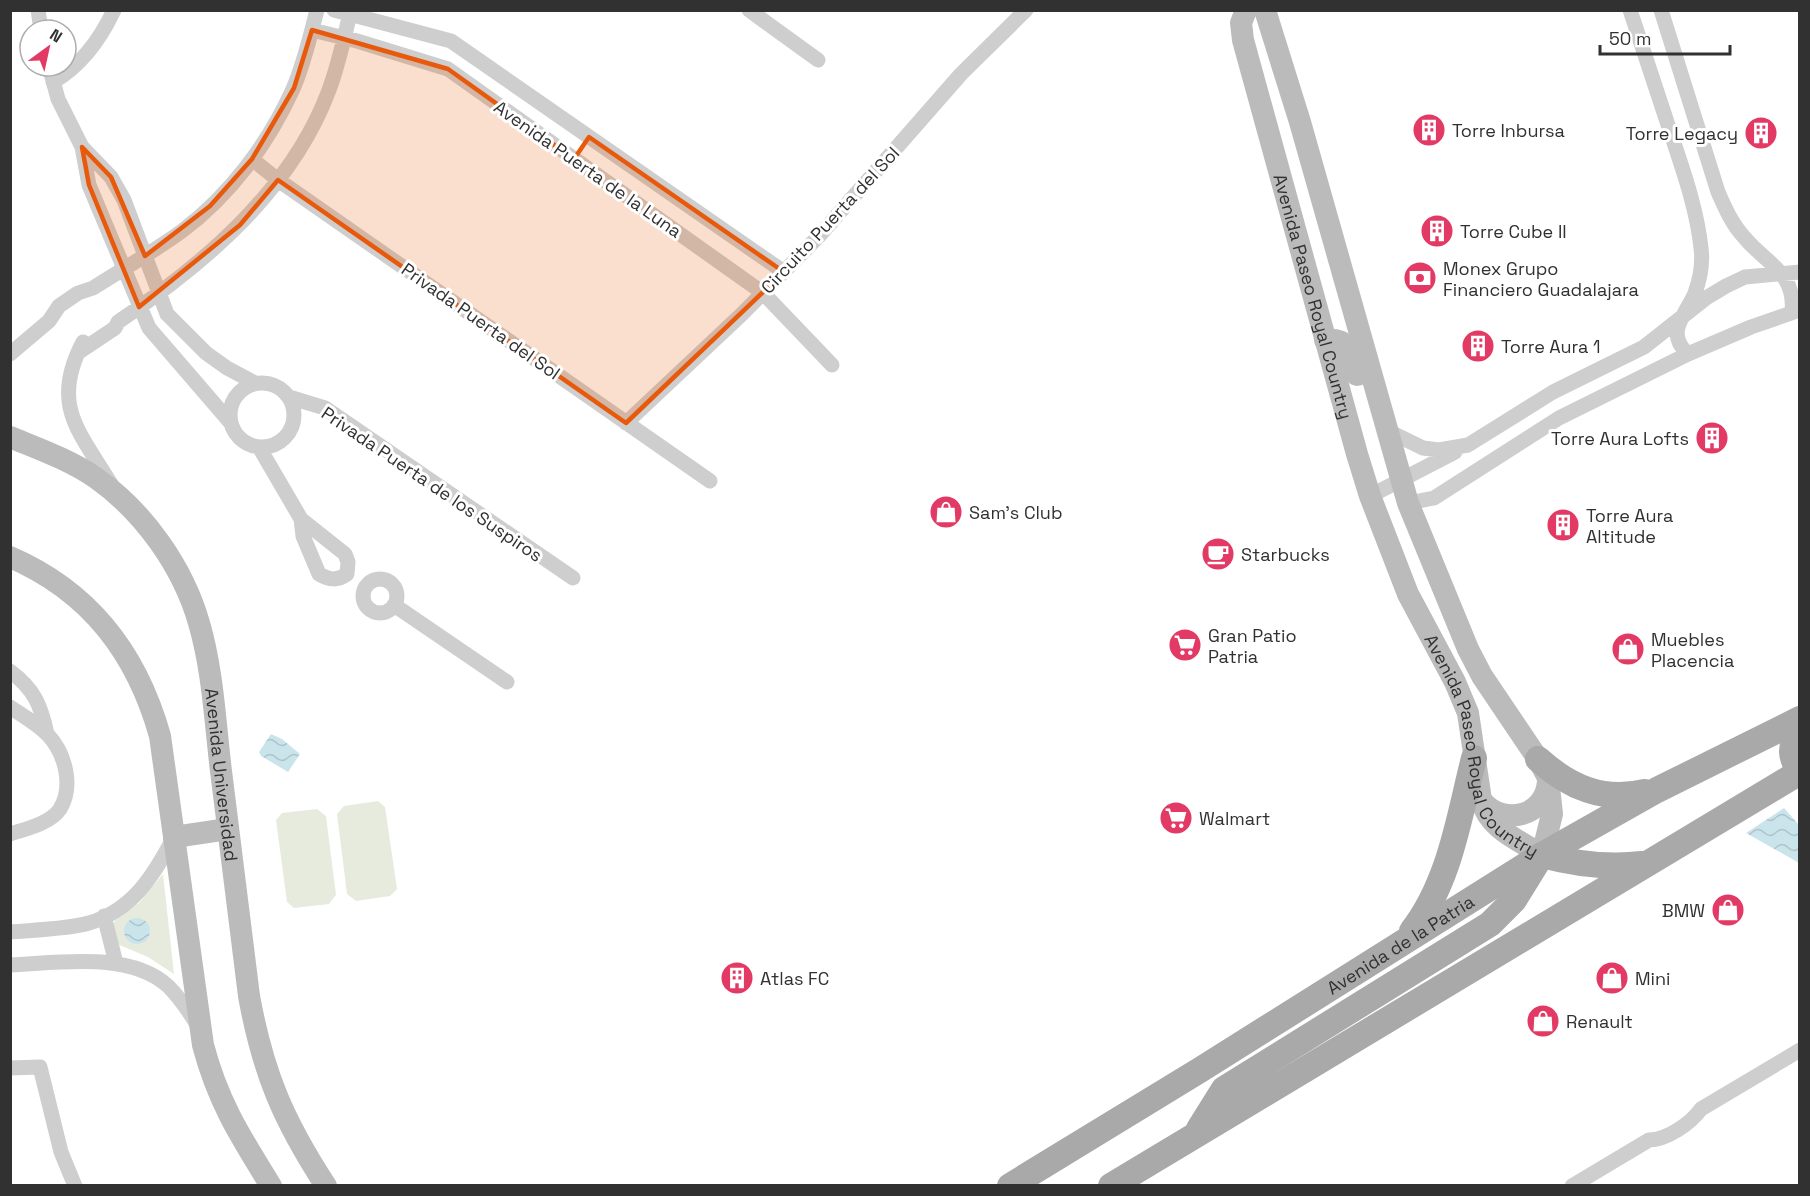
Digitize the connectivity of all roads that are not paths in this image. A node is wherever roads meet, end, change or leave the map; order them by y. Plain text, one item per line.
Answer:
1 (114, 10) edge
2 (317, 10) edge
3 (1026, 10) edge
4 (1246, 10) edge
5 (1266, 10) edge
6 (1630, 10) edge
7 (1661, 10) edge
8 (345, 12) edge
9 (753, 12) edge
10 (312, 30) junction
11 (343, 38) junction
12 (818, 60) dead end
13 (52, 78) edge
14 (53, 82) junction
15 (1268, 132) junction
16 (589, 137) junction
17 (82, 147) junction
18 (252, 159) junction
19 (574, 159) junction
20 (278, 180) junction
21 (1322, 200) junction
22 (145, 255) junction
23 (124, 268) junction
24 (784, 272) junction
25 (1800, 272) edge
26 (1780, 273) junction
27 (158, 293) junction
28 (763, 293) junction
29 (139, 307) junction
30 (1796, 311) edge
31 (1680, 321) junction
32 (1325, 340) junction
33 (10, 354) edge
34 (1688, 354) junction
35 (832, 364) dead end
36 (255, 383) junction
37 (289, 397) junction
38 (230, 422) junction
39 (626, 423) junction
40 (1386, 430) junction
41 (10, 437) edge
42 (1468, 445) junction
43 (259, 447) junction
44 (1401, 480) junction
45 (710, 481) dead end
46 (1370, 496) junction
47 (119, 497) junction
48 (1408, 503) junction
49 (301, 519) junction
50 (10, 557) edge
51 (347, 574) junction
52 (573, 578) dead end
53 (366, 586) junction
54 (1408, 594) junction
55 (394, 605) junction
56 (10, 671) edge
57 (1482, 676) junction
58 (507, 682) dead end
59 (10, 707) edge
60 (1800, 718) edge
61 (1800, 733) edge
62 (47, 734) junction
63 (1474, 758) junction
64 (1543, 768) junction
65 (1799, 772) edge
66 (1657, 790) junction
67 (1481, 800) junction
68 (228, 829) junction
69 (10, 834) edge
70 (174, 837) junction
71 (1542, 855) junction
72 (1645, 864) junction
73 (104, 916) junction
74 (10, 932) edge
75 (1401, 942) junction
76 (116, 963) junction
77 (10, 965) edge
78 (200, 1029) junction
79 (1800, 1050) edge
80 (10, 1068) edge
81 (1196, 1133) junction
82 (238, 1134) junction
83 (75, 1185) edge
84 (271, 1185) edge
85 (285, 1185) edge
86 (326, 1185) edge
87 (1010, 1185) edge
88 (1111, 1185) edge
89 (1572, 1185) edge

1 - 14 street
2 - 10 street
3 - 24 street, Circuito Puerta del Sol
4 - 15 street, Avenida Paseo Royal Country
5 - 21 street, Avenida Paseo Royal Country
6 - 31 street
7 - 26 street
8 - 11 street
8 - 16 street, Avenida Puerta de la Luna
9 - 12 street
10 - 11 street, Avenida Puerta de la Luna
10 - 18 street
11 - 19 street, Avenida Puerta de la Luna
11 - 20 street
13 - 14 street
14 - 17 street
15 - 21 street
15 - 32 street, Avenida Paseo Royal Country
16 - 19 street
16 - 24 street, Avenida Puerta de la Luna
17 - 22 street
17 - 23 street
18 - 20 street, Privada Puerta del Sol
18 - 22 street
19 - 28 street, Avenida Puerta de la Luna
20 - 27 street
20 - 39 street, Privada Puerta del Sol
21 - 40 street, Avenida Paseo Royal Country
22 - 23 street
22 - 27 street
23 - 29 street
23 - 33 street
24 - 28 street, Circuito Puerta del Sol
25 - 26 street
26 - 30 street
26 - 31 street
27 - 29 street
27 - 36 street
28 - 35 street, Avenida Puerta de la Luna
28 - 39 street, Circuito Puerta del Sol
29 - 38 street
29 - 47 street
30 - 34 street
31 - 34 street
31 - 42 street
32 - 40 street
32 - 46 street, Avenida Paseo Royal Country
34 - 48 street
36 - 37 street
36 - 38 street
37 - 43 street
37 - 52 street, Privada Puerta de los Suspiros
38 - 43 street
39 - 45 street, Privada Puerta del Sol
40 - 42 street
40 - 44 street, Avenida Paseo Royal Country
41 - 47 street, Avenida Universidad
42 - 44 street
43 - 49 street
44 - 46 street
44 - 48 street, Avenida Paseo Royal Country
46 - 48 street
46 - 54 street, Avenida Paseo Royal Country
47 - 68 street, Avenida Universidad
48 - 57 street, Avenida Paseo Royal Country
49 - 51 street
49 - 51 street
50 - 70 street
51 - 53 street
53 - 55 street
53 - 55 street
54 - 57 street
54 - 63 street, Avenida Paseo Royal Country
55 - 58 street
56 - 62 street
57 - 64 street, Avenida Paseo Royal Country
59 - 62 street
60 - 66 main road, Avenida de la Patria
61 - 65 main road
62 - 69 street
63 - 67 street, Avenida Paseo Royal Country
63 - 75 main road
64 - 66 main road
64 - 67 street
64 - 71 street, Avenida Paseo Royal Country
65 - 72 main road
66 - 71 main road, Avenida de la Patria
67 - 71 street, Avenida Paseo Royal Country
68 - 70 street
68 - 86 street, Avenida Universidad
70 - 73 street
70 - 78 street
71 - 72 main road
71 - 75 main road, Avenida de la Patria
71 - 81 main road
72 - 81 main road
73 - 74 street
73 - 76 street
75 - 87 main road, Avenida de la Patria
76 - 77 street
76 - 78 street
78 - 82 street
79 - 89 street
80 - 83 street
81 - 88 main road
82 - 84 street
82 - 85 street

